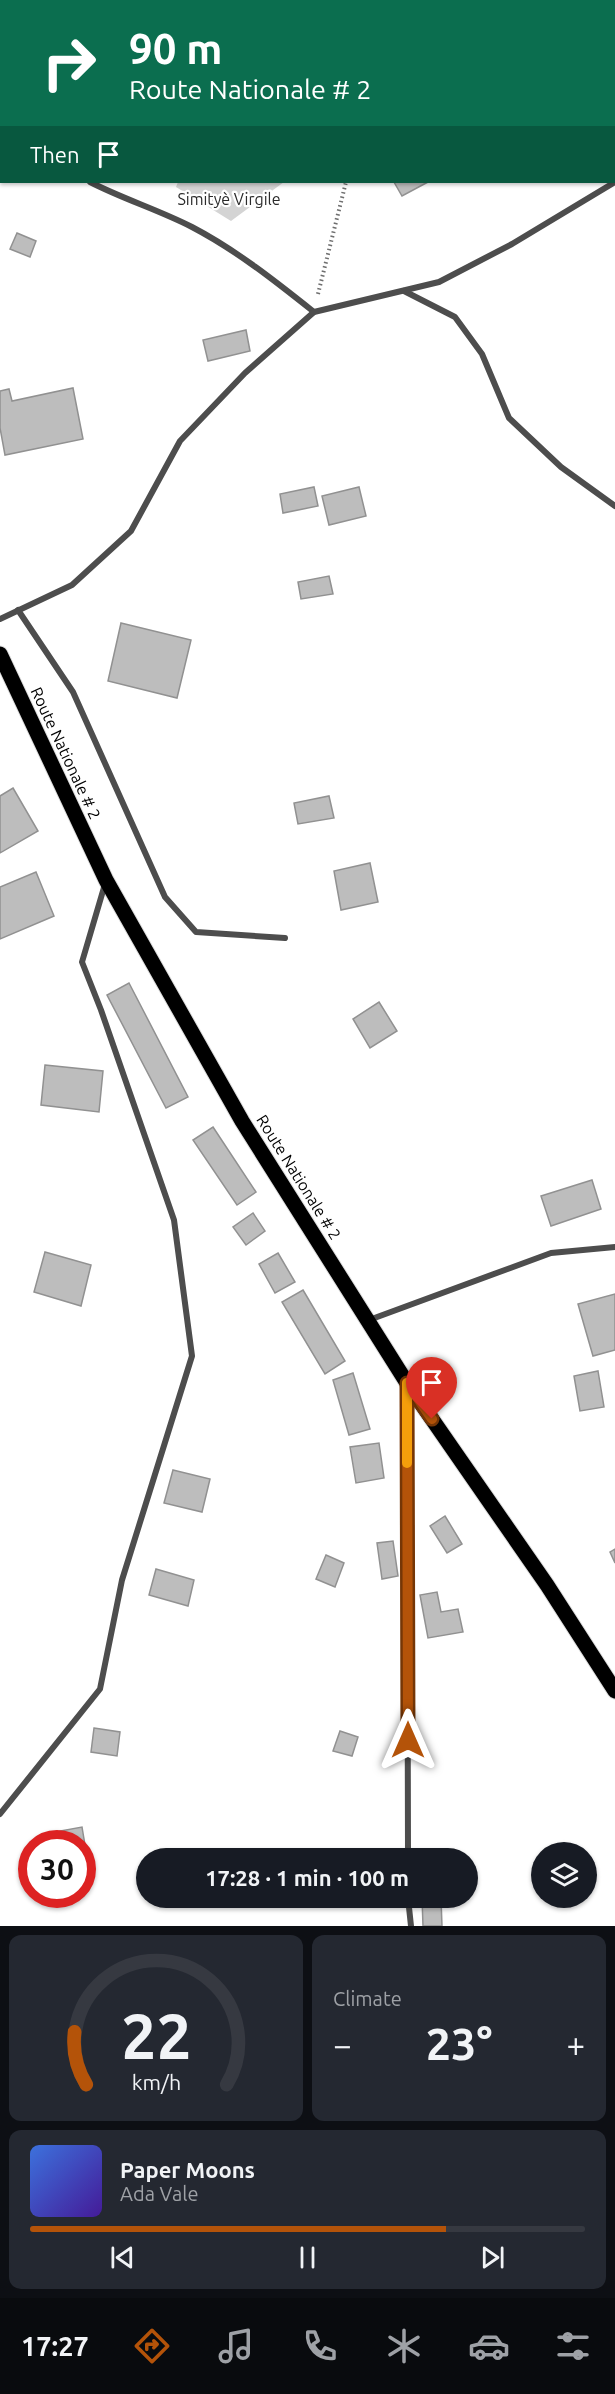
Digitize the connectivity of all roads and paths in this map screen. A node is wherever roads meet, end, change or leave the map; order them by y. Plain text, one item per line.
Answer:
1 (92, 183) edge
2 (346, 183) edge
3 (613, 183) edge
4 (403, 291) junction
5 (314, 312) junction
6 (615, 506) edge
7 (18, 610) junction
8 (0, 618) edge
9 (0, 654) edge
10 (106, 880) junction
11 (285, 938) dead end
12 (615, 1247) edge
13 (368, 1320) junction
14 (407, 1383) junction
15 (615, 1691) edge
16 (0, 1814) edge
17 (408, 1848) edge
18 (409, 1908) edge
19 (411, 1926) edge

1 - 5 street
2 - 5 path
3 - 4 street
4 - 5 street
4 - 6 street
5 - 7 street
7 - 8 street
7 - 11 street
9 - 10 main road, Route Nationale # 2
10 - 13 main road, Route Nationale # 2
10 - 16 street
12 - 13 street
13 - 14 main road, Route Nationale # 2
14 - 15 main road, Route Nationale # 2
14 - 17 street
18 - 19 street

